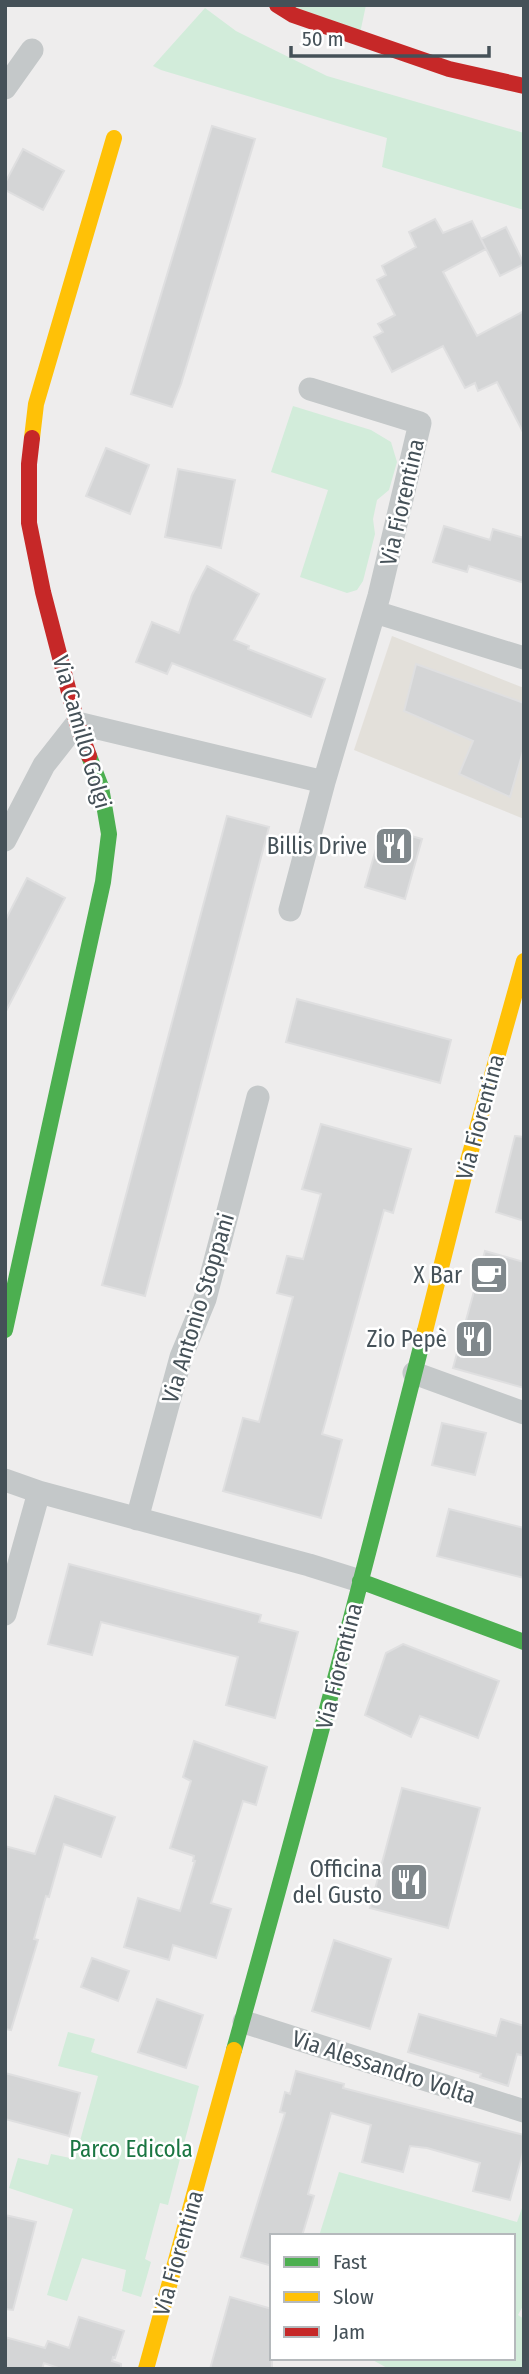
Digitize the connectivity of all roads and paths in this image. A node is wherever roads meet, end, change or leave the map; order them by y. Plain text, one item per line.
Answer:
1 (277, 5) edge
2 (32, 50) dead end
3 (524, 86) edge
4 (5, 88) edge
5 (114, 138) dead end
6 (310, 389) dead end
7 (375, 612) junction
8 (524, 658) edge
9 (77, 723) junction
10 (324, 782) junction
11 (5, 840) edge
12 (290, 910) dead end
13 (524, 961) edge
14 (258, 1097) dead end
15 (5, 1329) edge
16 (414, 1373) junction
17 (524, 1413) edge
18 (5, 1480) edge
19 (39, 1492) junction
20 (137, 1519) junction
21 (360, 1581) junction
22 (5, 1614) edge
23 (524, 1643) edge
24 (244, 2022) junction
25 (524, 2111) edge
26 (146, 2369) edge

1 - 3 main road
2 - 4 street
5 - 9 main road, Via Camillo Golgi
6 - 7 street, Via Fiorentina
7 - 8 street
7 - 10 street, Via Fiorentina
9 - 10 street
9 - 11 street
9 - 15 main road, Via Camillo Golgi
10 - 12 street, Via Fiorentina
13 - 16 main road, Via Fiorentina
14 - 20 street, Via Antonio Stoppani
16 - 17 street
16 - 21 main road, Via Fiorentina
18 - 19 street
19 - 20 street
19 - 22 street
20 - 21 street
21 - 23 main road
21 - 24 main road, Via Fiorentina
24 - 25 street, Via Alessandro Volta
24 - 26 main road, Via Fiorentina

